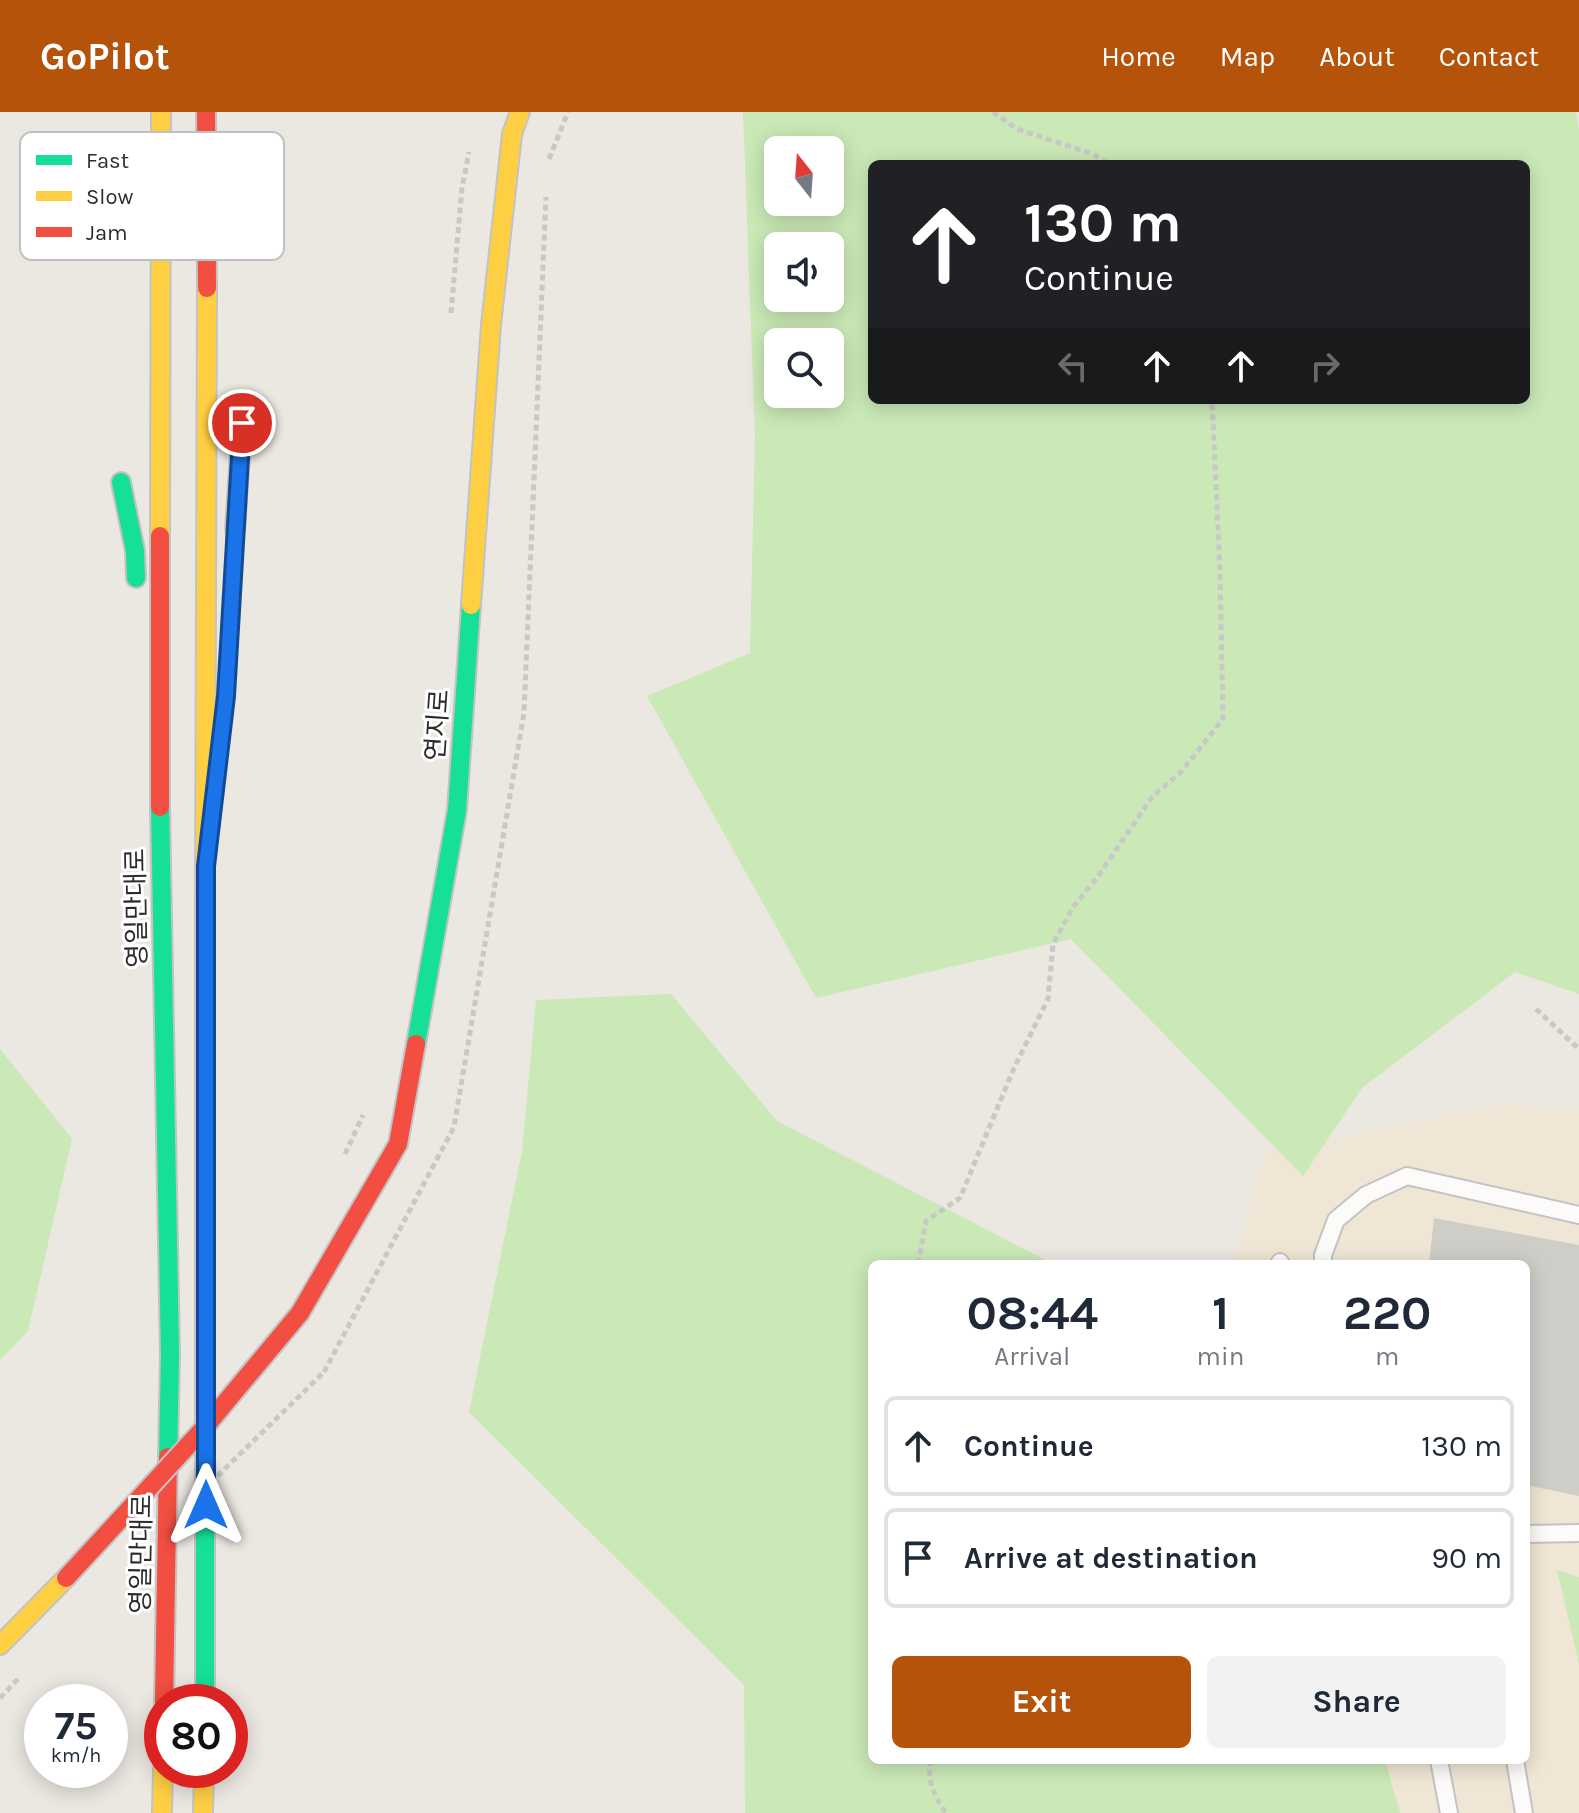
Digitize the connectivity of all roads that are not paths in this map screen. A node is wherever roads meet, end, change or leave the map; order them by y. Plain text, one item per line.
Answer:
1 (161, 112) edge
2 (206, 112) edge
3 (520, 112) edge
4 (161, 132) edge
5 (206, 132) edge
6 (161, 260) edge
7 (207, 260) edge
8 (242, 423) dead end
9 (121, 482) dead end
10 (234, 546) dead end
11 (137, 599) dead end
12 (142, 692) dead end
13 (224, 711) dead end
14 (161, 838) junction
15 (206, 866) junction
16 (1579, 1215) edge
17 (1323, 1260) edge
18 (1579, 1533) edge
19 (1530, 1534) edge
20 (0, 1645) edge
21 (164, 1684) edge
22 (205, 1684) edge
23 (1440, 1764) edge
24 (1516, 1764) edge
25 (163, 1788) edge
26 (204, 1788) edge
27 (162, 1813) edge
28 (203, 1813) edge
29 (1449, 1813) edge
30 (1524, 1813) edge

1 - 4 main road, 영일만대로
2 - 5 main road
3 - 20 main road, 연지로, bridge
6 - 14 main road, 영일만대로
7 - 15 main road
8 - 10 main road
9 - 11 main road
12 - 14 main road
13 - 15 main road
14 - 21 main road, 영일만대로
15 - 22 main road
16 - 17 lane
18 - 19 lane
23 - 29 lane
24 - 30 lane
25 - 27 main road
26 - 28 main road

